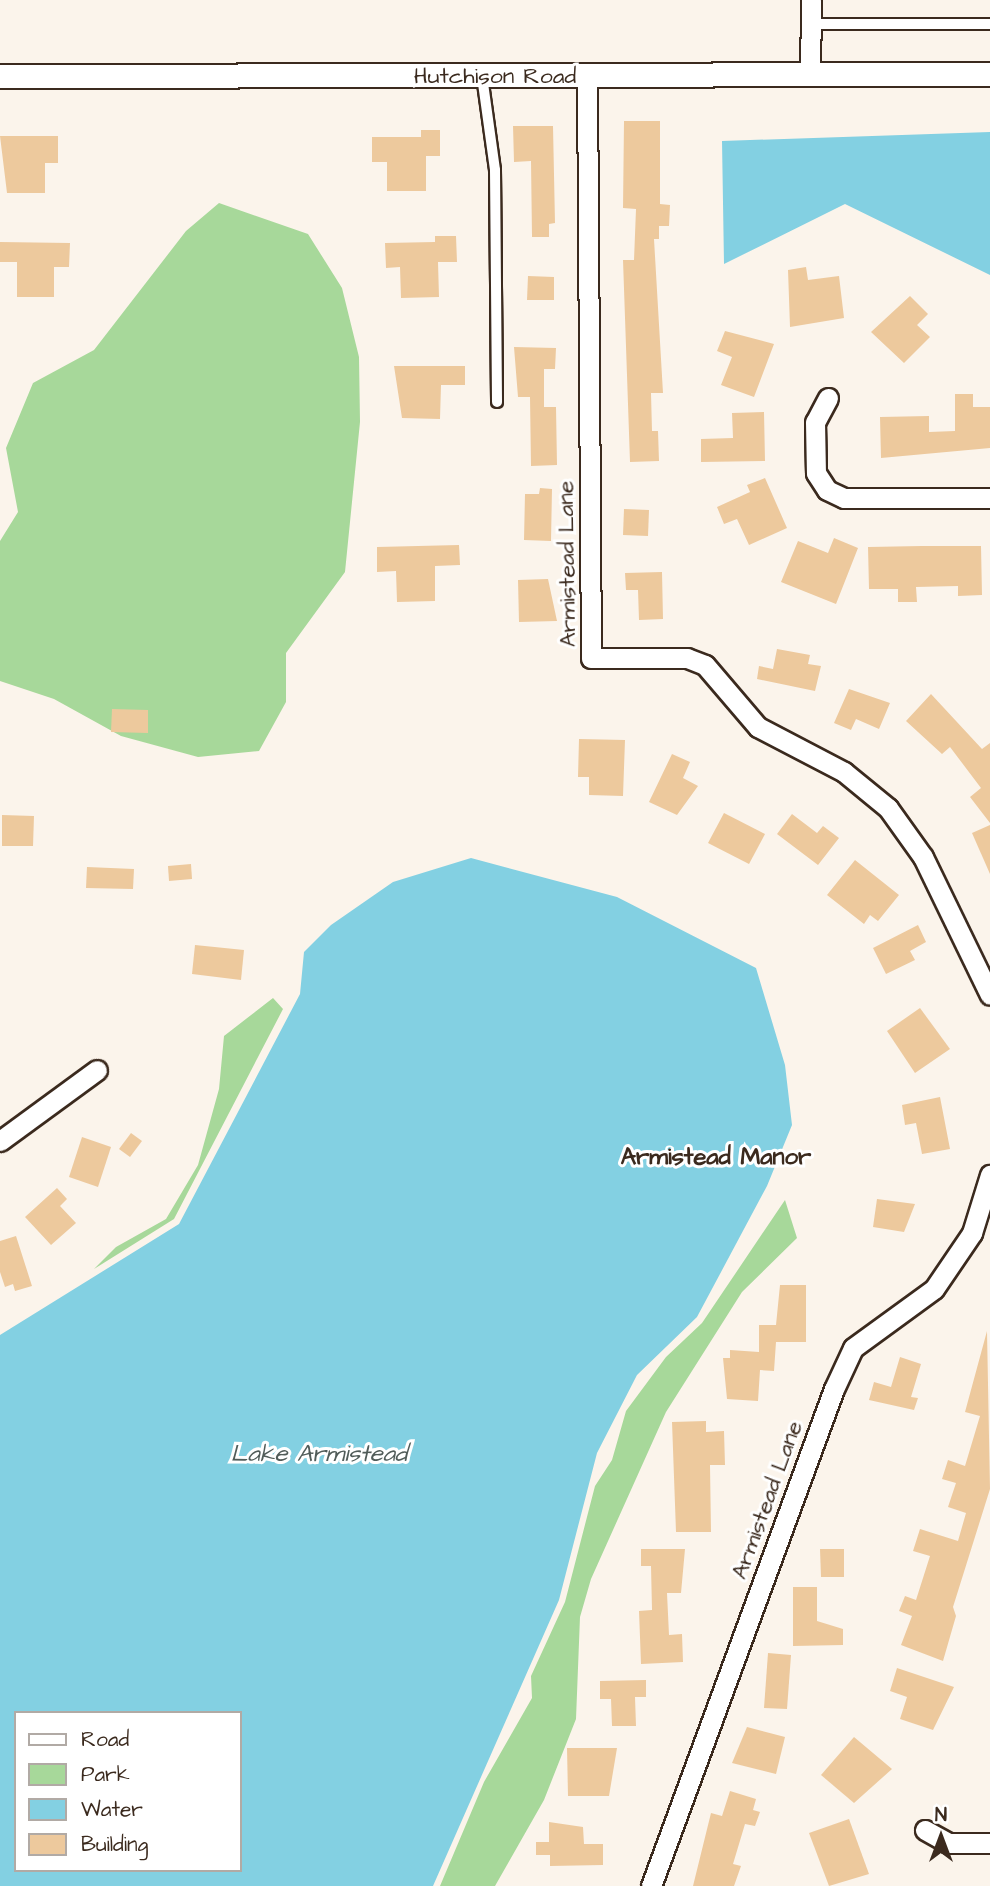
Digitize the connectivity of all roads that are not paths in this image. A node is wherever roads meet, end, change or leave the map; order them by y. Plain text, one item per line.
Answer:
1 (811, 0) edge
2 (811, 24) junction
3 (990, 24) edge
4 (990, 74) edge
5 (810, 75) junction
6 (0, 76) edge
7 (482, 76) junction
8 (587, 76) junction
9 (828, 398) dead end
10 (497, 402) dead end
11 (990, 498) edge
12 (990, 995) edge
13 (97, 1070) dead end
14 (0, 1141) edge
15 (990, 1175) edge
16 (925, 1830) dead end
17 (990, 1843) edge
18 (651, 1886) edge

1 - 2 street
2 - 3 lane
2 - 5 street
4 - 5 street, Hutchison Road
5 - 8 street, Hutchison Road
6 - 7 street, Hutchison Road
7 - 8 street, Hutchison Road
7 - 10 lane
8 - 12 street, Armistead Lane
9 - 11 street
13 - 14 street
15 - 18 street, Armistead Lane
16 - 17 street

